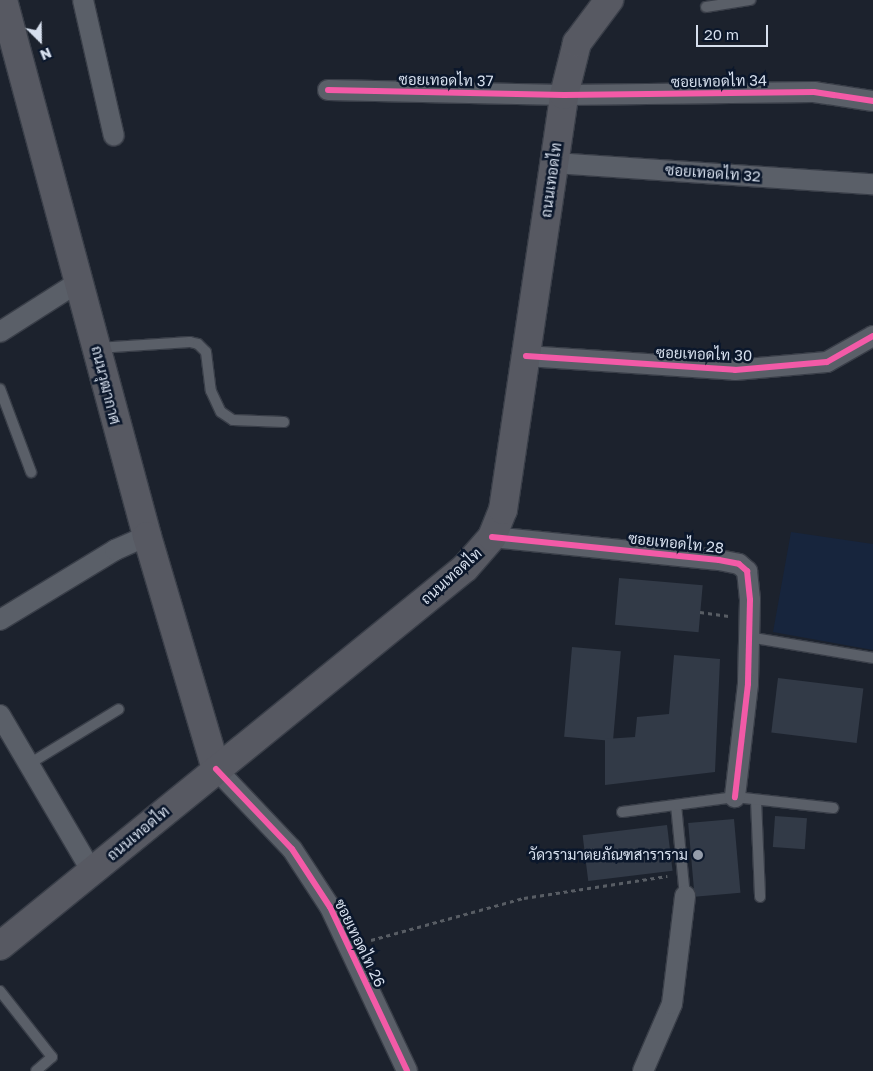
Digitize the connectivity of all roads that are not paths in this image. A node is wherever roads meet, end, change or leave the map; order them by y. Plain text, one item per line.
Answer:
1 (82, 0) edge
2 (609, 0) edge
3 (750, 0) edge
4 (7, 1) edge
5 (706, 8) dead end
6 (328, 90) dead end
7 (564, 95) junction
8 (873, 101) edge
9 (114, 136) dead end
10 (554, 163) junction
11 (873, 184) edge
12 (80, 281) junction
13 (0, 332) edge
14 (873, 336) edge
15 (97, 348) junction
16 (526, 356) junction
17 (0, 389) edge
18 (284, 422) dead end
19 (31, 472) dead end
20 (147, 536) junction
21 (492, 537) junction
22 (0, 620) edge
23 (749, 628) junction
24 (873, 658) edge
25 (119, 709) dead end
26 (0, 715) edge
27 (29, 764) junction
28 (216, 769) junction
29 (735, 797) junction
30 (756, 800) junction
31 (676, 805) junction
32 (833, 808) dead end
33 (622, 812) dead end
34 (92, 872) junction
35 (685, 896) joint
36 (760, 897) dead end
37 (0, 946) edge
38 (1, 995) edge
39 (36, 1071) edge
40 (407, 1071) edge
41 (643, 1071) edge

1 - 9 street
2 - 7 main road, ถนนเทอดไท
3 - 5 lane
4 - 12 main road, ถนนวุฒากาศ
6 - 7 street, ซอยเทอดไท 37
7 - 8 street, ซอยเทอดไท 34
7 - 10 main road, ถนนเทอดไท
10 - 11 street, ซอยเทอดไท 32
10 - 16 main road, ถนนเทอดไท
12 - 13 street
12 - 15 main road, ถนนวุฒากาศ
14 - 16 street, ซอยเทอดไท 30
15 - 18 lane
15 - 20 main road, ถนนวุฒากาศ
16 - 21 main road, ถนนเทอดไท
17 - 19 lane
20 - 22 street
20 - 28 main road, ถนนวุฒากาศ
21 - 23 street, ซอยเทอดไท 28
21 - 28 main road, ถนนเทอดไท
23 - 24 lane
23 - 29 street, ซอยเทอดไท 28
25 - 27 lane
26 - 27 street
27 - 34 street
28 - 34 main road, ถนนเทอดไท
28 - 40 street, ซอยเทอดไท 26
29 - 30 lane
29 - 31 lane
30 - 32 lane
30 - 36 lane
31 - 33 lane
31 - 35 lane
34 - 37 main road, ถนนเทอดไท
35 - 41 street
38 - 39 lane

